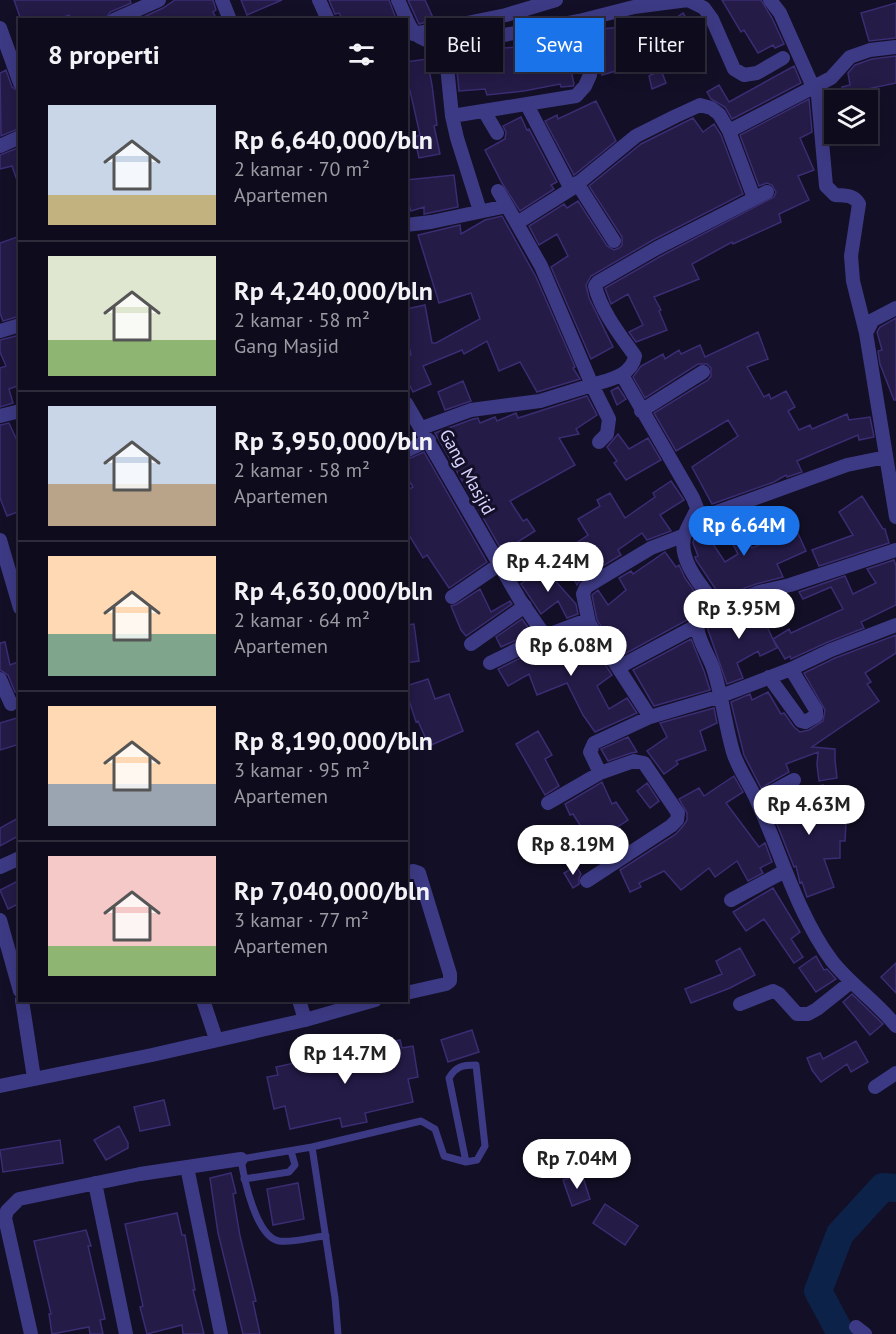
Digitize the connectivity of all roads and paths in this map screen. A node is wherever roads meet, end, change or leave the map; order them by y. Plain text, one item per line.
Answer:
1 (159, 0) edge
2 (222, 0) edge
3 (228, 0) edge
4 (319, 0) edge
5 (398, 0) edge
6 (555, 0) edge
7 (770, 0) edge
8 (118, 18) edge
9 (229, 18) edge
10 (235, 18) edge
11 (327, 18) edge
12 (406, 18) edge
13 (591, 18) edge
14 (408, 21) edge
15 (1, 33) edge
16 (414, 34) junction
17 (426, 41) edge
18 (896, 47) edge
19 (783, 58) dead end
20 (11, 64) edge
21 (448, 72) edge
22 (589, 72) edge
23 (18, 79) edge
24 (815, 86) junction
25 (527, 105) junction
26 (484, 111) junction
27 (452, 116) junction
28 (729, 131) junction
29 (497, 133) dead end
30 (18, 138) edge
31 (0, 146) edge
32 (574, 186) junction
33 (498, 191) dead end
34 (507, 206) junction
35 (480, 211) junction
36 (517, 224) junction
37 (408, 225) edge
38 (614, 241) dead end
39 (896, 308) edge
40 (18, 326) edge
41 (0, 331) edge
42 (866, 333) junction
43 (703, 372) dead end
44 (622, 375) junction
45 (592, 385) junction
46 (409, 411) edge
47 (641, 411) junction
48 (18, 412) edge
49 (0, 416) edge
50 (422, 428) junction
51 (429, 440) junction
52 (599, 442) dead end
53 (408, 450) edge
54 (886, 457) junction
55 (894, 496) edge
56 (896, 517) edge
57 (692, 520) junction
58 (685, 535) junction
59 (0, 540) edge
60 (896, 550) edge
61 (13, 562) edge
62 (500, 564) junction
63 (18, 595) edge
64 (452, 597) dead end
65 (525, 606) junction
66 (718, 608) junction
67 (589, 622) junction
68 (698, 625) junction
69 (896, 625) edge
70 (545, 636) junction
71 (471, 644) dead end
72 (490, 663) dead end
73 (619, 667) junction
74 (791, 669) junction
75 (769, 677) junction
76 (0, 679) edge
77 (721, 696) junction
78 (10, 704) edge
79 (650, 717) junction
80 (600, 773) junction
81 (794, 780) dead end
82 (757, 800) junction
83 (548, 803) dead end
84 (18, 859) edge
85 (0, 867) edge
86 (785, 871) junction
87 (410, 872) edge
88 (586, 881) dead end
89 (731, 900) dead end
90 (0, 920) edge
91 (851, 982) junction
92 (18, 984) edge
93 (408, 993) edge
94 (22, 1002) edge
95 (204, 1002) edge
96 (300, 1002) edge
97 (368, 1002) edge
98 (740, 1004) dead end
99 (305, 1020) junction
100 (896, 1026) edge
101 (216, 1039) junction
102 (896, 1073) edge
103 (34, 1078) junction
104 (0, 1086) edge
105 (874, 1087) dead end
106 (312, 1147) junction
107 (291, 1151) junction
108 (241, 1159) junction
109 (466, 1162) junction
110 (187, 1167) junction
111 (244, 1179) junction
112 (95, 1183) junction
113 (326, 1236) junction
114 (31, 1334) edge
115 (126, 1334) edge
116 (220, 1334) edge
117 (338, 1334) edge

1 - 8 street
2 - 9 street
3 - 10 street
4 - 11 street
5 - 12 street
6 - 16 street
7 - 24 street
13 - 19 street
14 - 16 street
15 - 20 street
16 - 17 street
18 - 24 street
20 - 23 street
21 - 27 street
22 - 25 street
24 - 28 street
24 - 42 street
25 - 26 street
25 - 32 street
26 - 27 street
26 - 29 street
27 - 35 street
28 - 32 street
28 - 44 street
30 - 31 street
32 - 36 street
32 - 38 street
33 - 34 street
34 - 35 street
34 - 36 street
35 - 37 street
36 - 45 street
39 - 42 street
40 - 41 street
42 - 54 street
43 - 47 street
44 - 45 street
44 - 47 street
45 - 50 street
45 - 52 street
46 - 50 street, Gang Masjid
47 - 57 street
48 - 49 street
50 - 51 street, Gang Masjid
51 - 53 street
51 - 62 street, Gang Masjid
54 - 55 street
54 - 57 street
55 - 56 street
57 - 58 street
58 - 66 street
58 - 67 street
59 - 61 street
60 - 66 street
61 - 63 street
62 - 64 street
62 - 65 street, Gang Masjid
65 - 70 street, Gang Masjid
65 - 71 street
66 - 68 street
67 - 70 street
67 - 73 street
68 - 73 street
68 - 77 street
69 - 74 street
70 - 72 street
73 - 79 street
74 - 75 street
74 - 75 street
75 - 77 street
76 - 78 street
77 - 79 street
77 - 82 street
79 - 80 street
80 - 83 street
80 - 88 street
81 - 82 street
82 - 86 street
84 - 85 street
86 - 89 street
86 - 91 street
87 - 93 street
90 - 92 street
91 - 98 street
91 - 100 street
94 - 103 street
95 - 101 street
96 - 99 street
97 - 99 street
99 - 101 street
101 - 103 street
102 - 105 street
103 - 104 street
106 - 107 lane
106 - 109 lane
106 - 113 lane
107 - 108 lane
107 - 111 lane
108 - 110 street
108 - 111 lane
109 - 109 lane
110 - 112 street
110 - 116 street
111 - 113 lane
112 - 114 street
112 - 115 street
113 - 117 lane

